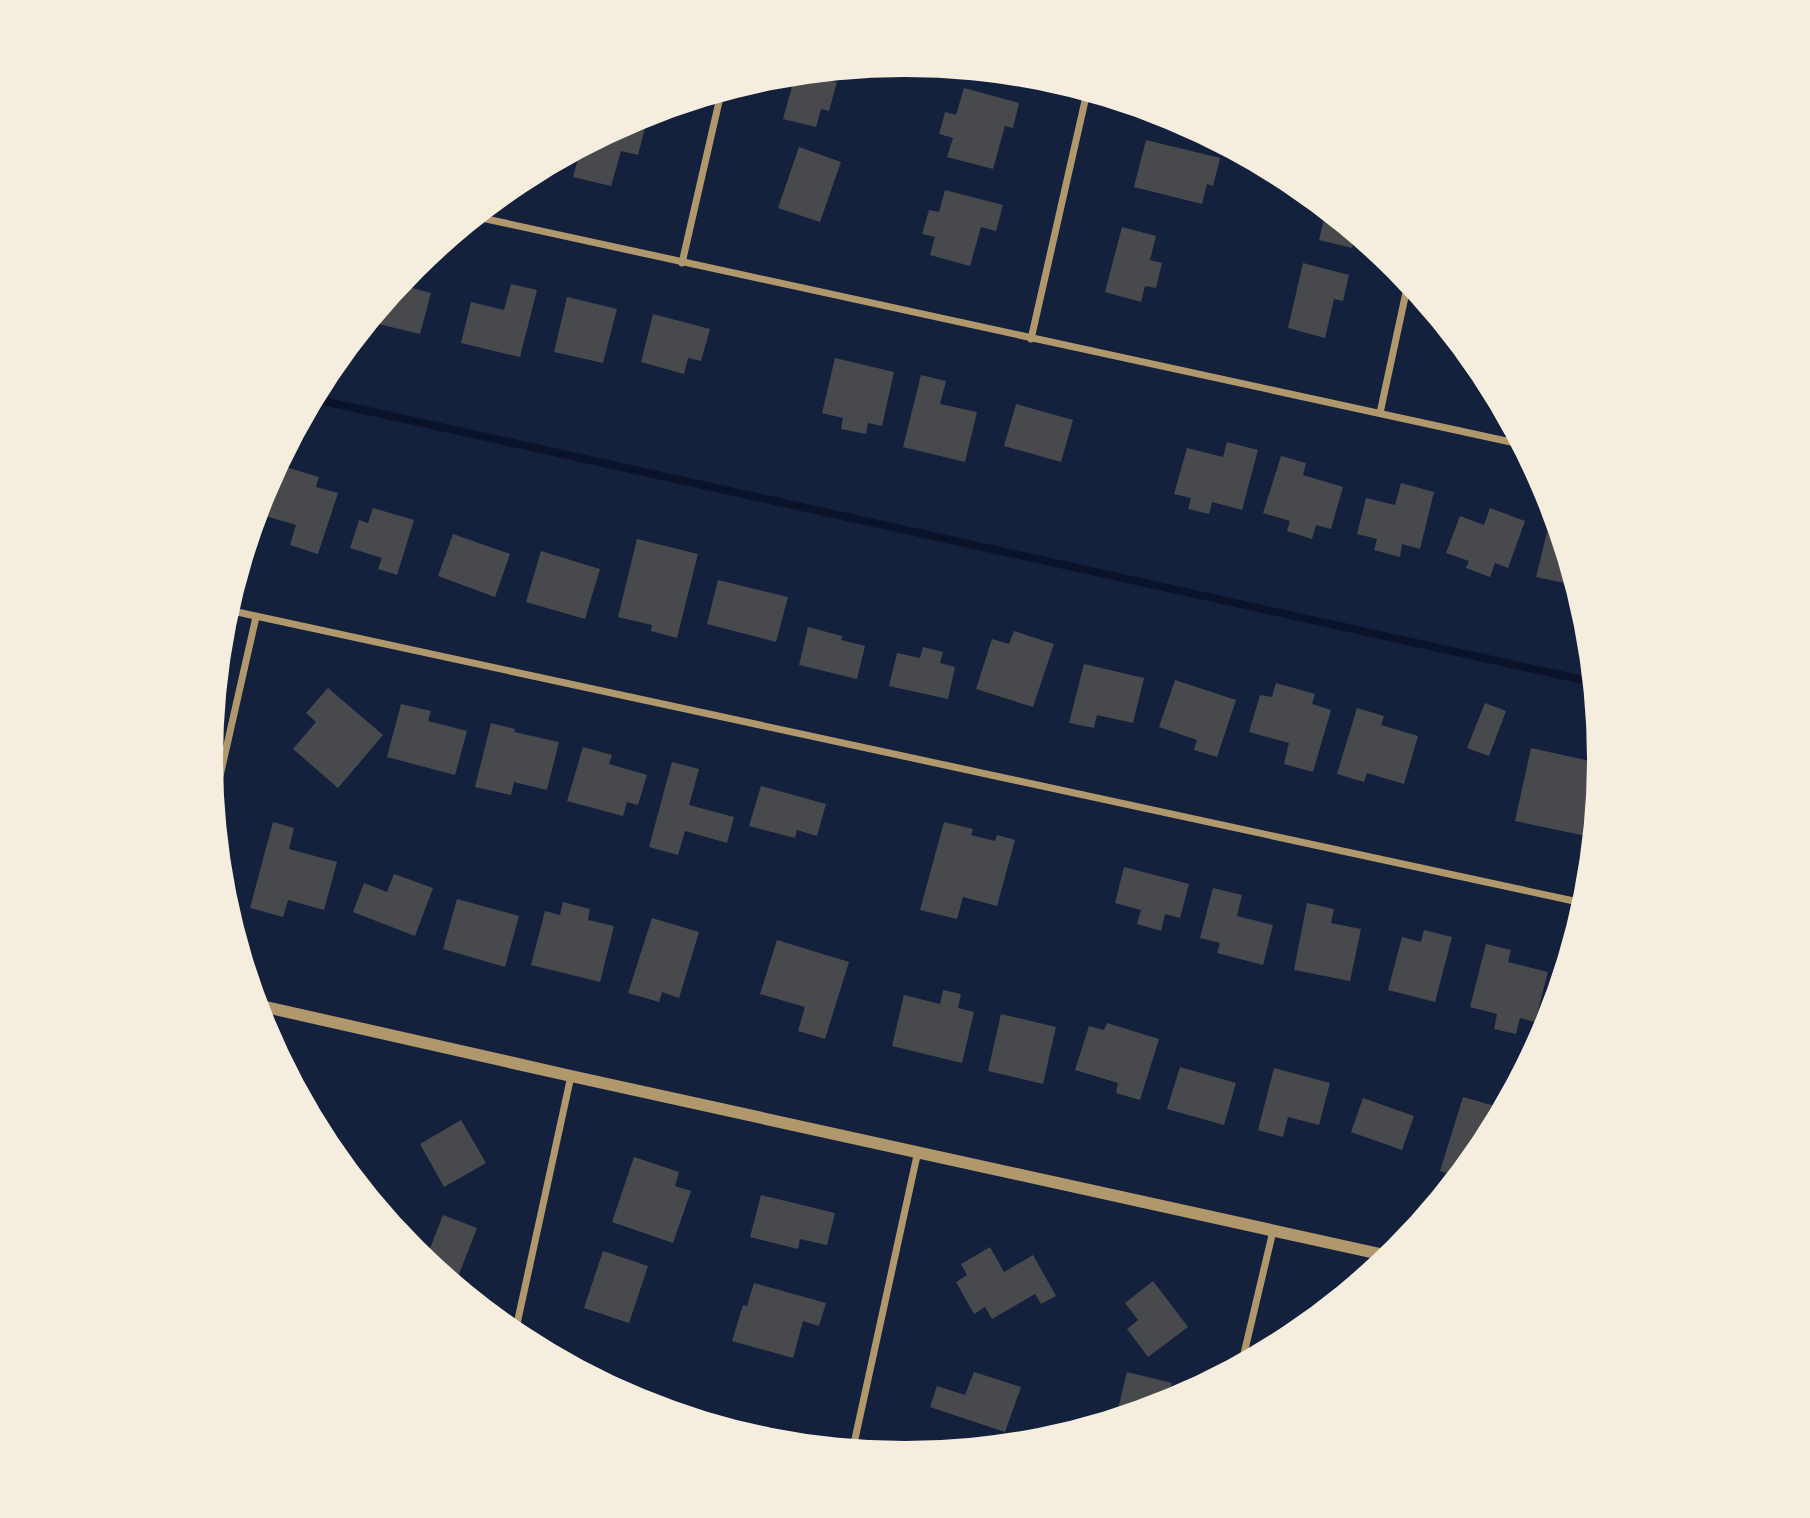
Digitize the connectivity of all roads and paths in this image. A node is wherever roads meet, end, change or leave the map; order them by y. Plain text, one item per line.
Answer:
1 (1085, 101) edge
2 (719, 103) edge
3 (488, 219) edge
4 (682, 262) junction
5 (1405, 296) edge
6 (1031, 339) junction
7 (1380, 412) junction
8 (1509, 441) edge
9 (239, 613) edge
10 (256, 617) junction
11 (223, 762) edge
12 (1572, 901) edge
13 (270, 1007) edge
14 (571, 1076) junction
15 (918, 1151) junction
16 (1273, 1231) junction
17 (1375, 1253) edge
18 (518, 1320) edge
19 (1245, 1351) edge
20 (855, 1439) edge

1 - 6 street
2 - 4 street
3 - 4 street
4 - 6 street
5 - 7 street
6 - 7 street
7 - 8 street
9 - 10 street
10 - 11 street
10 - 12 street
13 - 14 street
14 - 15 street
14 - 18 street
15 - 16 street
15 - 20 street
16 - 17 street
16 - 19 street

